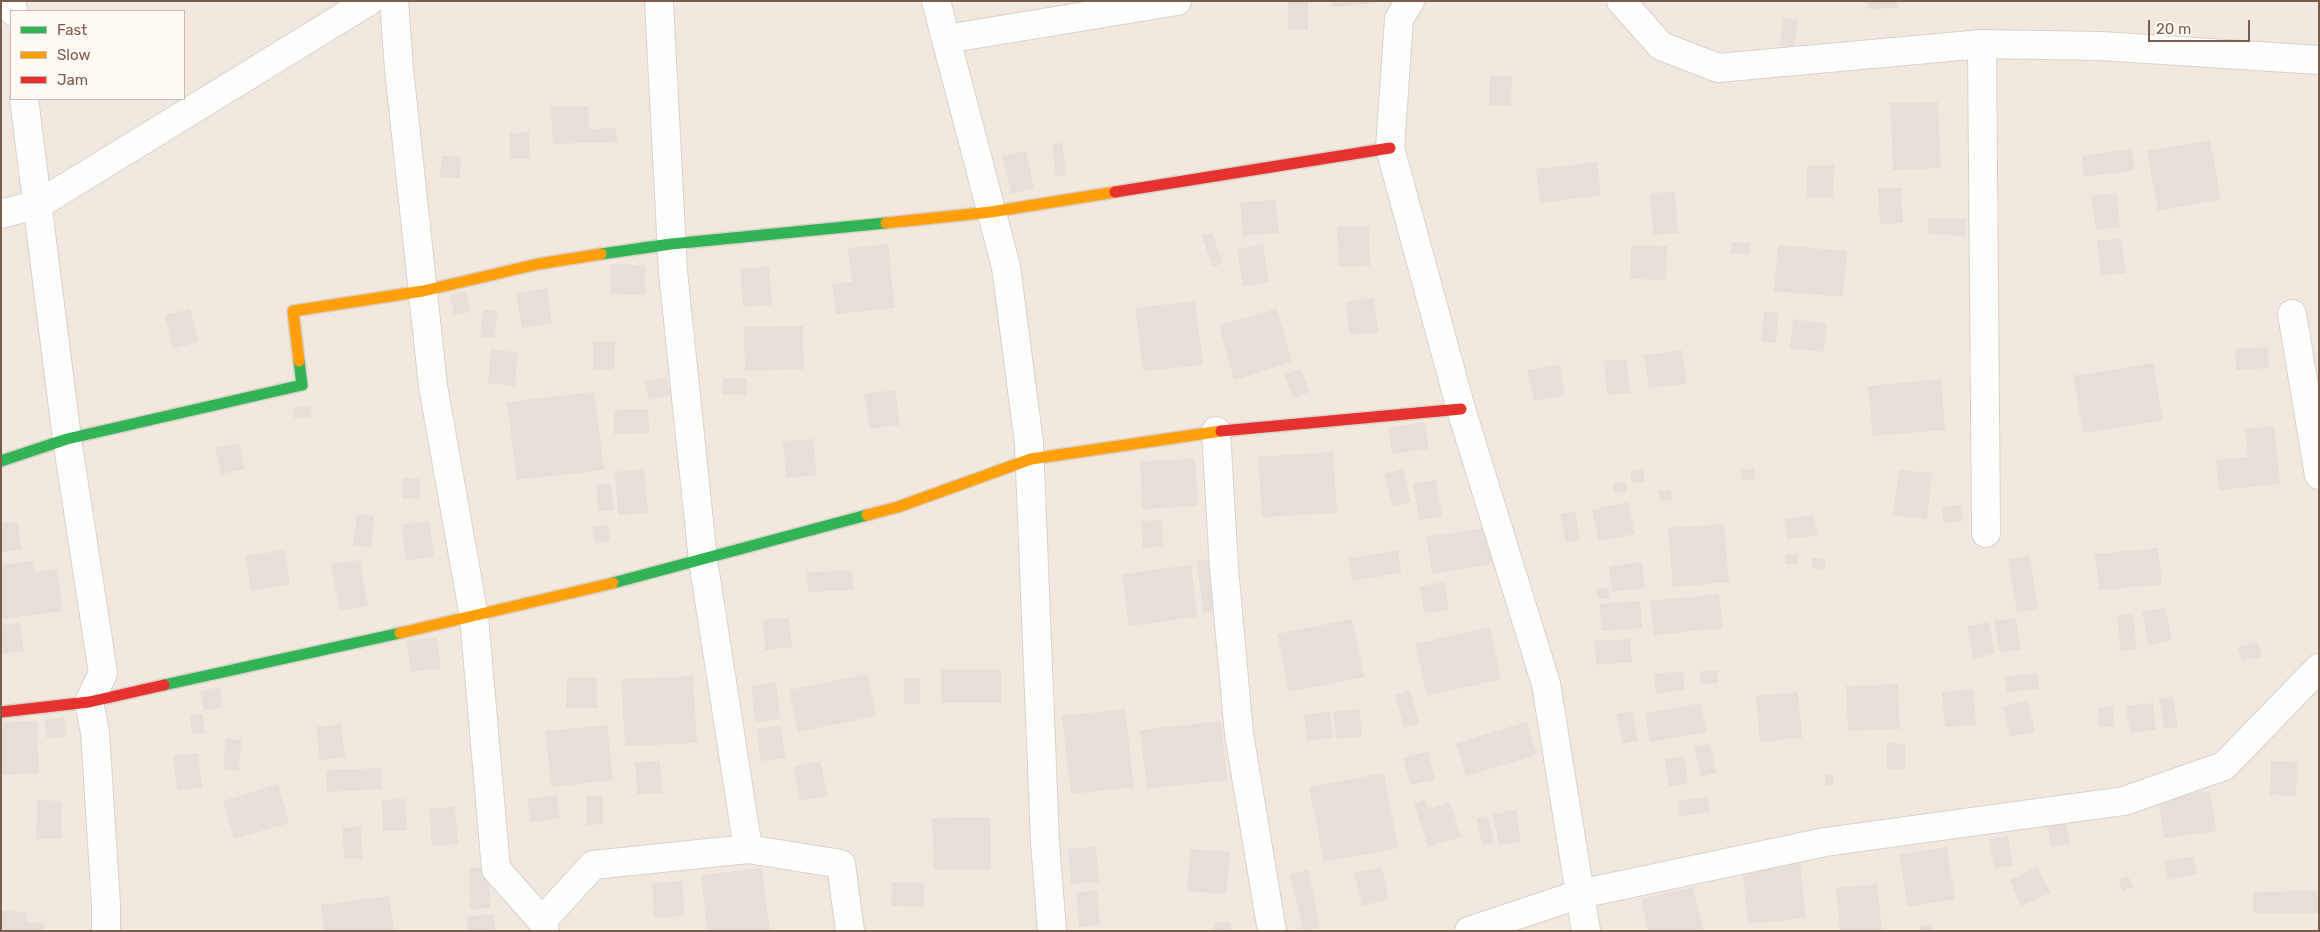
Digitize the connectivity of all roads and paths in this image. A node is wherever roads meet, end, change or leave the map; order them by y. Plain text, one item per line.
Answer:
1 (369, 1) edge
2 (394, 1) edge
3 (659, 1) edge
4 (936, 1) edge
5 (1177, 1) edge
6 (1410, 1) edge
7 (1623, 2) edge
8 (946, 39) junction
9 (1982, 44) junction
10 (2319, 60) edge
11 (24, 100) edge
12 (1390, 148) junction
13 (39, 204) junction
14 (991, 212) junction
15 (1, 214) edge
16 (671, 244) junction
17 (423, 291) junction
18 (2292, 314) dead end
19 (1461, 409) junction
20 (1216, 431) junction
21 (67, 439) junction
22 (1031, 459) junction
23 (1, 461) edge
24 (2319, 475) edge
25 (1986, 534) dead end
26 (702, 560) junction
27 (474, 617) junction
28 (2317, 676) edge
29 (90, 702) junction
30 (1, 712) edge
31 (748, 849) junction
32 (1580, 894) junction
33 (544, 926) edge
34 (106, 931) edge
35 (850, 931) edge
36 (1052, 931) edge
37 (1272, 931) edge
38 (1469, 931) edge
39 (1586, 931) edge

1 - 13 street
2 - 17 street
3 - 16 street
4 - 8 street
5 - 8 street
6 - 12 street
7 - 9 street
8 - 14 street
9 - 10 street
9 - 25 street
11 - 13 street
12 - 14 street
12 - 19 street
13 - 15 street
13 - 21 street
14 - 16 street
14 - 22 street
16 - 17 street
16 - 26 street
17 - 21 street
17 - 27 street
18 - 24 street
19 - 20 street
19 - 32 street
20 - 22 street
20 - 37 street
21 - 23 street
21 - 29 street
22 - 26 street
22 - 36 street
26 - 27 street
26 - 31 street
27 - 29 street
27 - 33 street
28 - 32 street
29 - 30 street
29 - 34 street
31 - 33 street
31 - 35 street
32 - 38 street
32 - 39 street

